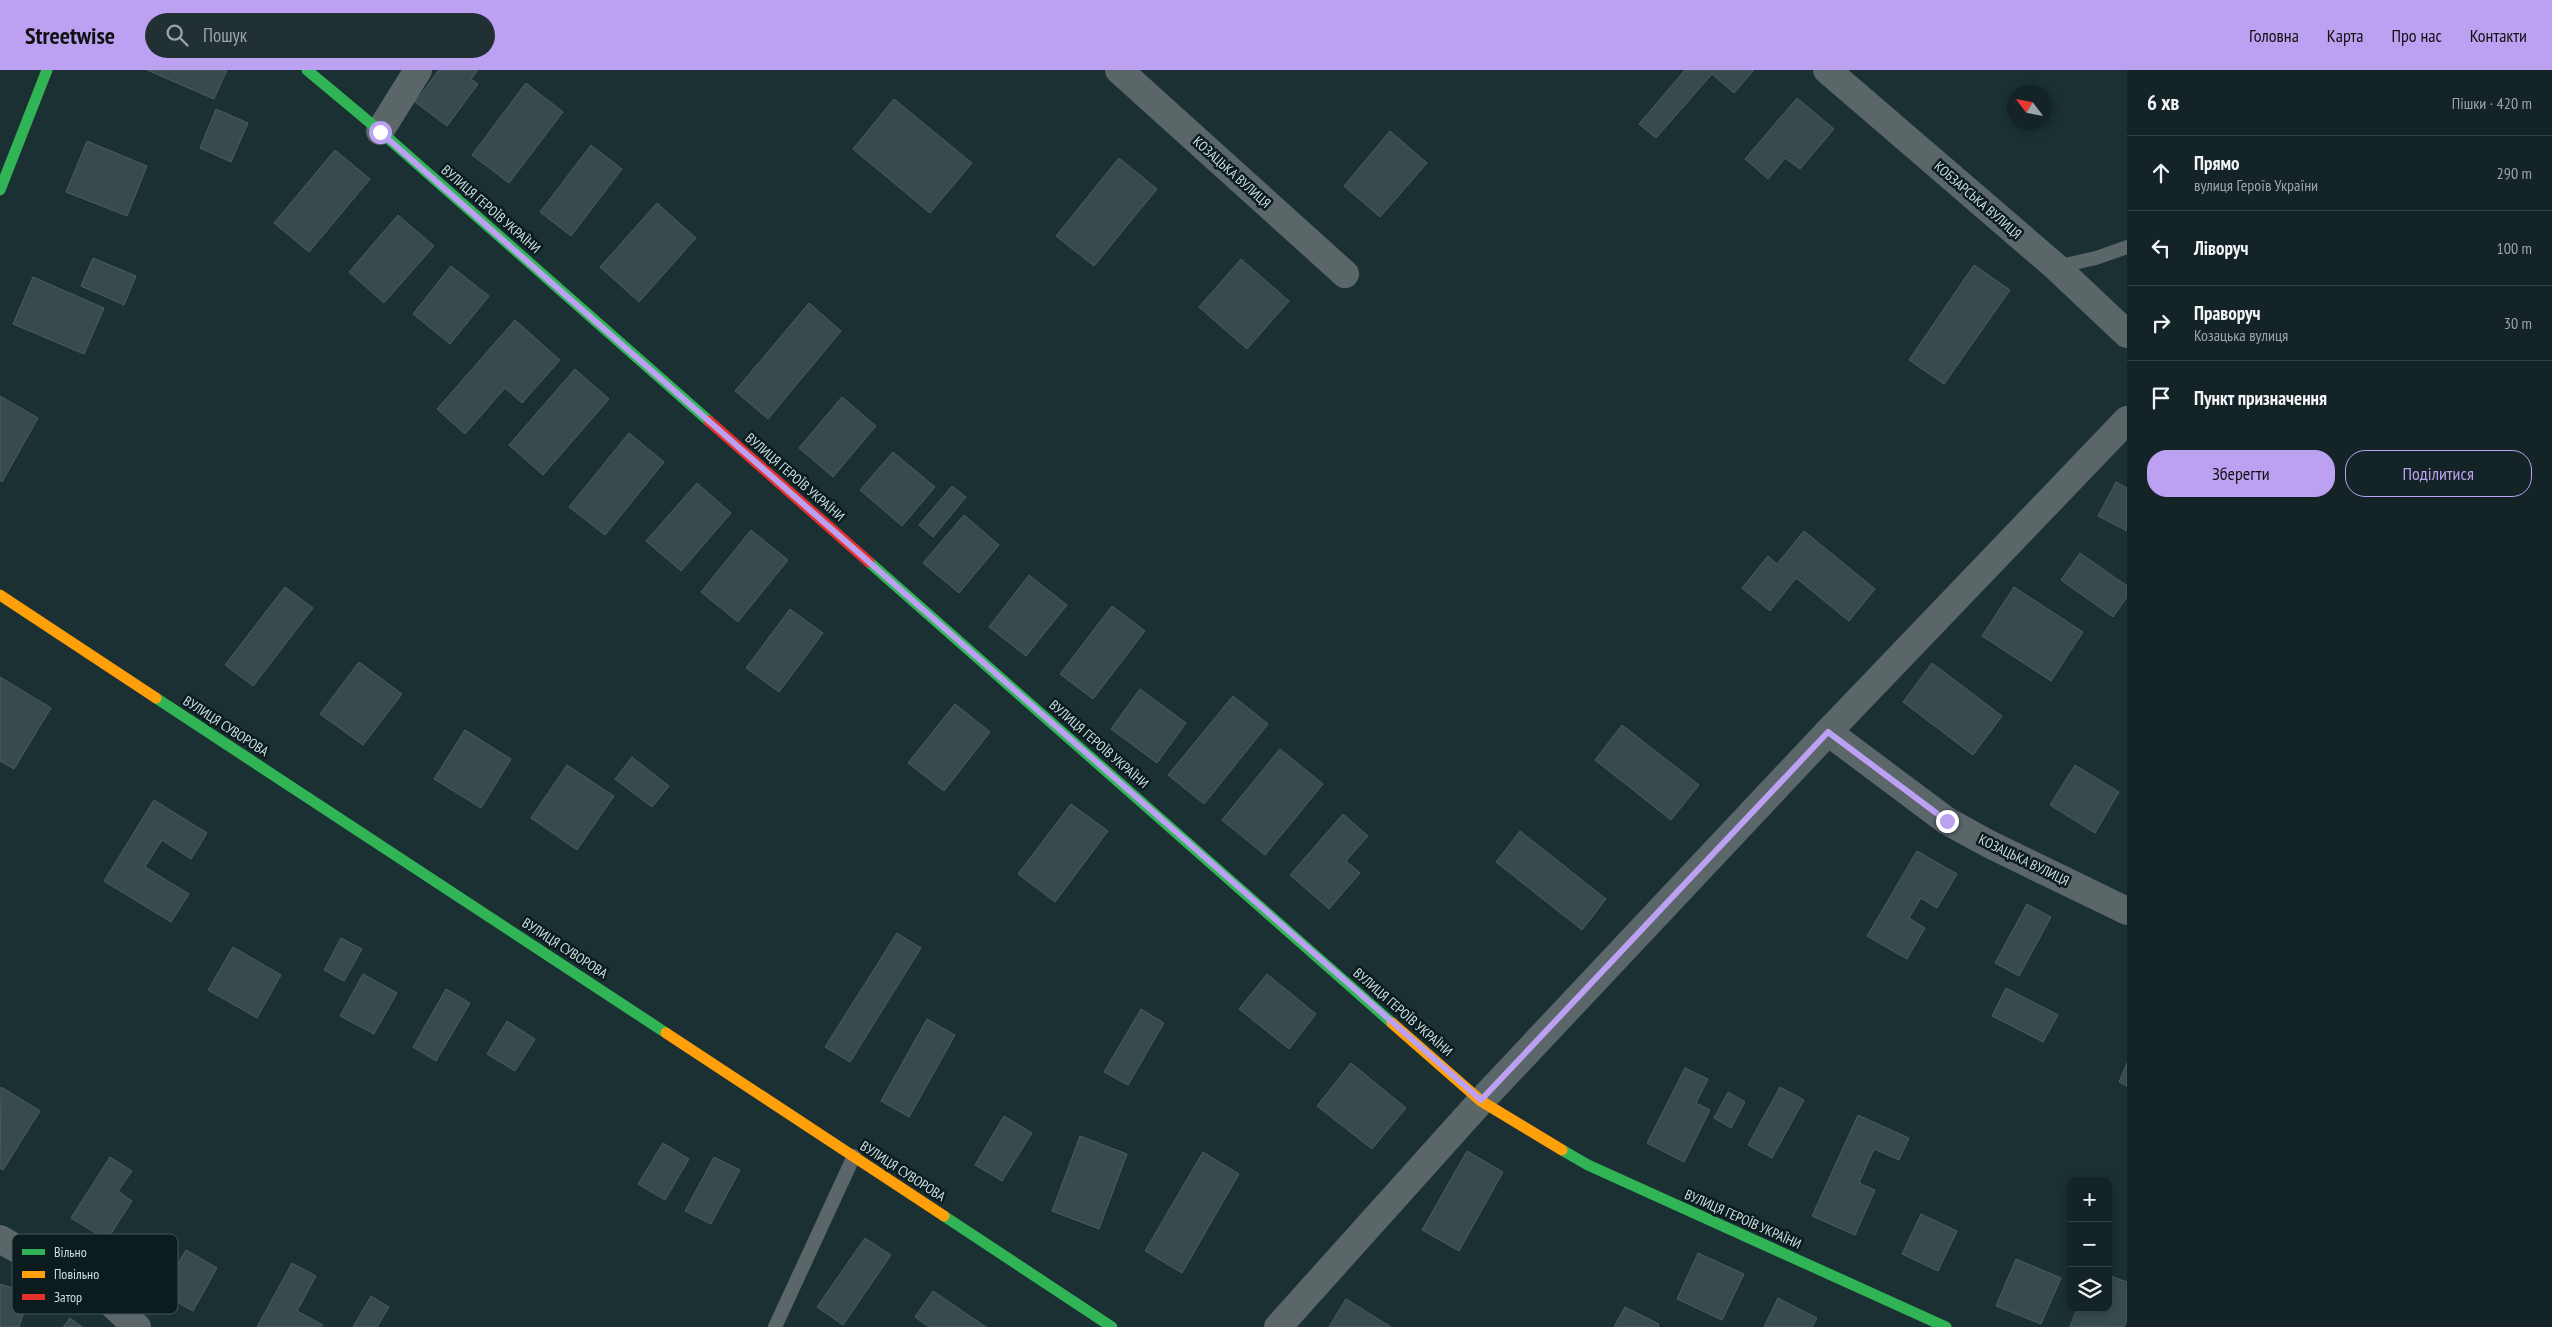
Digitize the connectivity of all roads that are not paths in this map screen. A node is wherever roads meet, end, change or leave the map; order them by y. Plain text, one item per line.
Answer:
1 (47, 70) edge
2 (307, 70) edge
3 (418, 70) edge
4 (1119, 70) edge
5 (1827, 70) edge
6 (380, 132) junction
7 (0, 190) edge
8 (2127, 247) edge
9 (2056, 267) junction
10 (1345, 274) dead end
11 (2127, 334) edge
12 (2127, 420) edge
13 (0, 595) edge
14 (1828, 732) junction
15 (2127, 911) edge
16 (1481, 1100) junction
17 (854, 1156) junction
18 (0, 1239) edge
19 (12, 1246) edge
20 (122, 1314) edge
21 (137, 1327) edge
22 (775, 1327) edge
23 (1112, 1327) edge
24 (1278, 1327) edge
25 (1946, 1327) edge

1 - 7 street
2 - 6 street, ВУЛИЦЯ ГЕРОЇВ УКРАЇНИ
3 - 6 street
4 - 10 street, КОЗАЦЬКА ВУЛИЦЯ
5 - 9 street, КОБЗАРСЬКА ВУЛИЦЯ
6 - 16 street, ВУЛИЦЯ ГЕРОЇВ УКРАЇНИ
8 - 9 lane
9 - 11 street, КОБЗАРСЬКА ВУЛИЦЯ
12 - 14 street
13 - 17 street, ВУЛИЦЯ СУВОРОВА
14 - 15 street, КОЗАЦЬКА ВУЛИЦЯ
14 - 16 street
16 - 24 street
16 - 25 street, ВУЛИЦЯ ГЕРОЇВ УКРАЇНИ
17 - 22 lane
17 - 23 street, ВУЛИЦЯ СУВОРОВА
18 - 19 street
20 - 21 street

